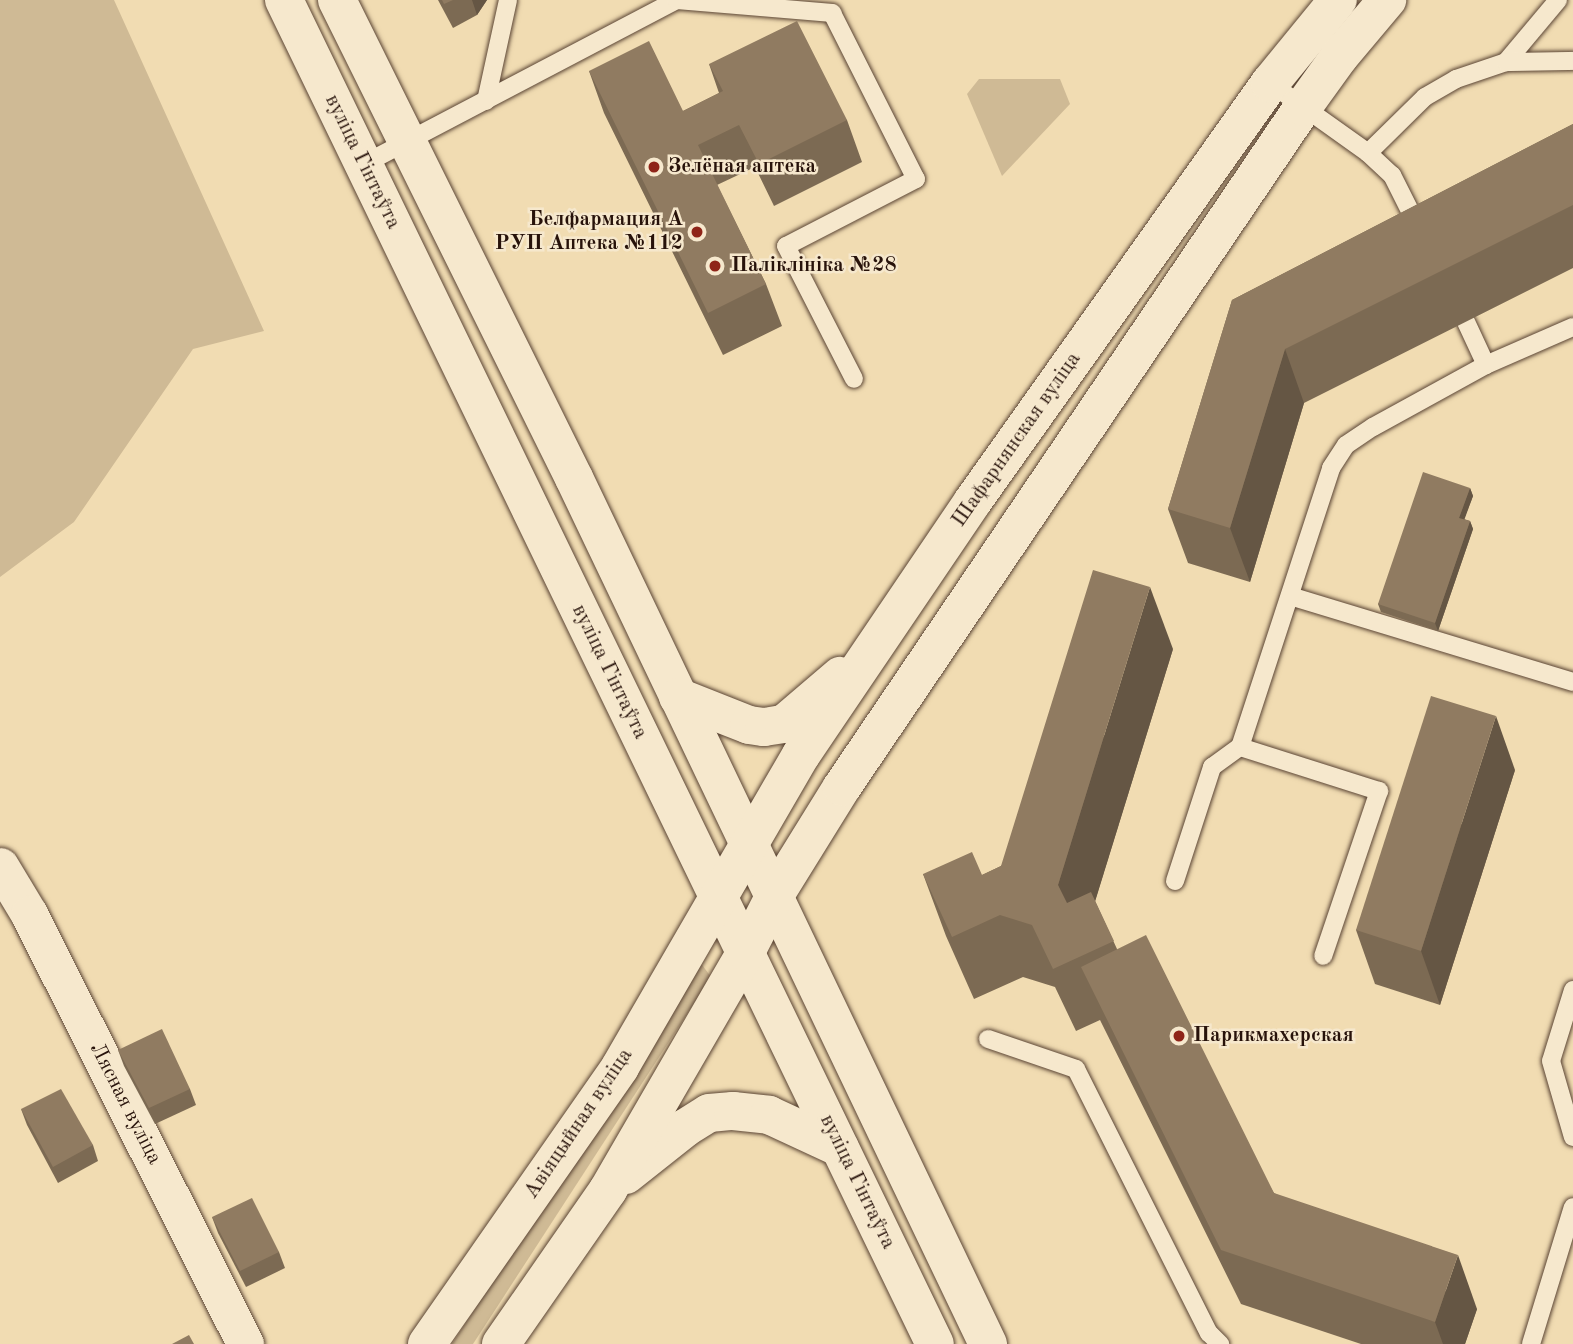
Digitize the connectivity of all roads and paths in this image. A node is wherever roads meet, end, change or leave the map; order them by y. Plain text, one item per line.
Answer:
1 (284, 0) edge
2 (337, 0) edge
3 (508, 0) edge
4 (1338, 0) edge
5 (1387, 0) edge
6 (1558, 0) edge
7 (1573, 61) edge
8 (1506, 62) junction
9 (1270, 83) junction
10 (486, 101) junction
11 (1303, 107) junction
12 (406, 142) junction
13 (1368, 153) junction
14 (364, 164) junction
15 (1429, 247) edge
16 (1466, 322) dead end
17 (1573, 327) edge
18 (1486, 365) junction
19 (854, 379) dead end
20 (1290, 596) junction
21 (879, 642) junction
22 (1573, 682) edge
23 (678, 697) junction
24 (1240, 747) junction
25 (750, 846) junction
26 (0, 866) edge
27 (1175, 881) dead end
28 (775, 895) junction
29 (721, 898) junction
30 (746, 952) junction
31 (1323, 956) dead end
32 (1573, 990) edge
33 (988, 1039) dead end
34 (1573, 1138) edge
35 (840, 1148) junction
36 (608, 1190) junction
37 (1573, 1207) edge
38 (245, 1344) edge
39 (427, 1344) edge
40 (502, 1344) edge
41 (935, 1344) edge
42 (988, 1344) edge
43 (1220, 1344) edge
44 (1531, 1344) edge

1 - 14 main road, вуліца Гінтаўта
2 - 12 main road
3 - 10 lane
4 - 9 main road, Шафарнянская вуліца
5 - 11 main road
6 - 8 lane
7 - 8 lane
8 - 13 lane
9 - 11 lane
9 - 21 main road, Шафарнянская вуліца
10 - 12 lane
10 - 19 lane
11 - 13 lane
11 - 28 main road
12 - 14 lane
12 - 23 main road
13 - 15 lane
14 - 29 main road, вуліца Гінтаўта
16 - 18 lane
17 - 18 lane
18 - 20 lane
20 - 22 lane
20 - 24 lane
21 - 23 main road
21 - 25 main road, Шафарнянская вуліца
23 - 25 main road
24 - 27 lane
24 - 31 lane
25 - 28 main road
25 - 29 main road, Шафарнянская вуліца
26 - 38 street, Лясная вуліца
28 - 30 main road
28 - 42 main road
29 - 30 main road, вуліца Гінтаўта
29 - 39 main road, Авіяцыйная вуліца
30 - 35 main road, вуліца Гінтаўта
30 - 36 main road
32 - 34 lane
33 - 43 lane
35 - 36 main road
35 - 41 main road, вуліца Гінтаўта
36 - 40 main road
37 - 44 lane

